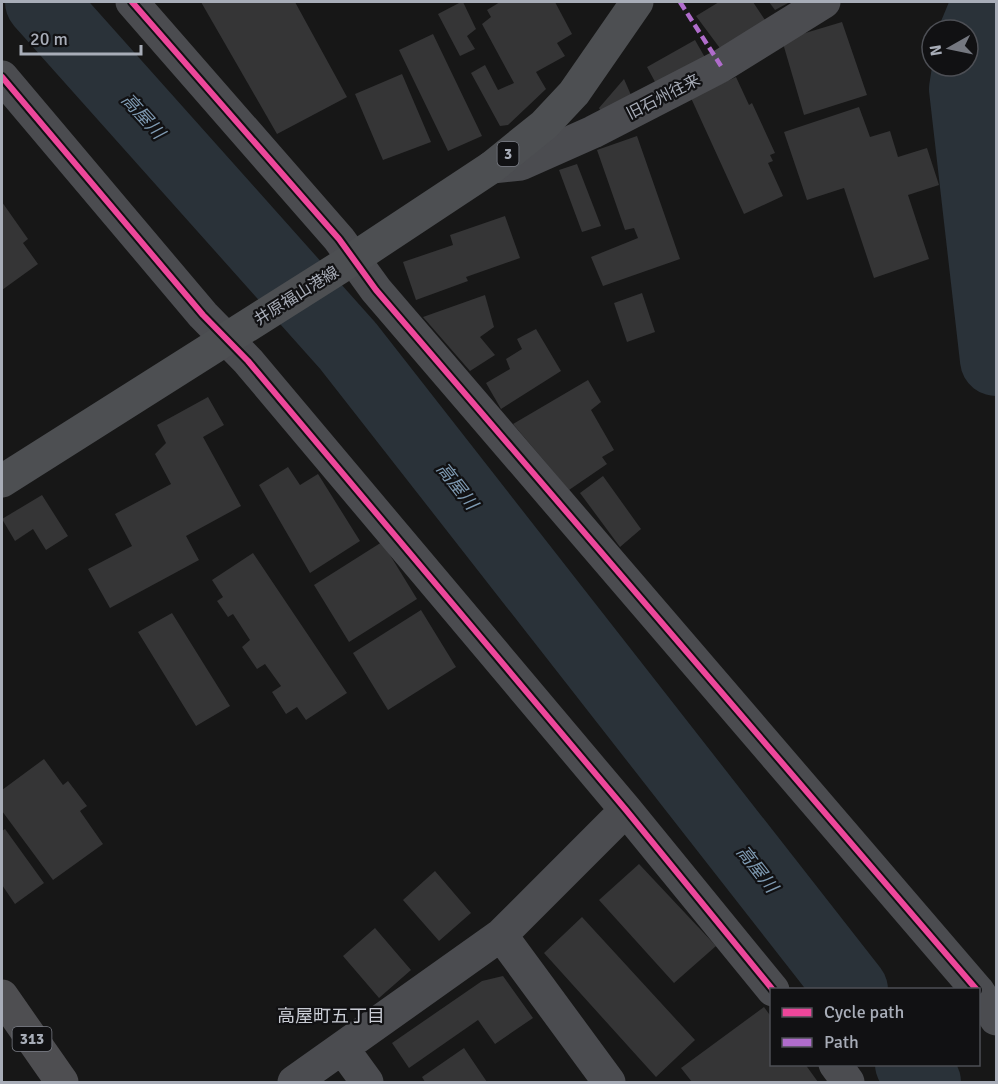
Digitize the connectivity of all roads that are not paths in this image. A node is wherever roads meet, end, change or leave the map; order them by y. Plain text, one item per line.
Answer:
1 (132, 2) edge
2 (637, 2) edge
3 (824, 2) edge
4 (2, 77) edge
5 (492, 167) junction
6 (347, 263) junction
7 (235, 334) junction
8 (2, 481) edge
9 (626, 810) junction
10 (501, 935) junction
11 (771, 988) edge
12 (976, 988) edge
13 (980, 993) edge
14 (2, 996) edge
15 (996, 1019) edge
16 (343, 1048) junction
17 (836, 1066) edge
18 (62, 1083) edge
19 (294, 1083) edge
20 (367, 1083) edge
21 (609, 1083) edge
22 (848, 1083) edge

1 - 6 street
2 - 5 main road, 井原福山港線 / 3
3 - 5 street, 旧石州往来
4 - 7 street
5 - 6 main road, 井原福山港線 / 3
6 - 7 main road, 井原福山港線 / 3
6 - 12 street
7 - 8 main road, 井原福山港線 / 3
7 - 9 street
9 - 10 street
9 - 11 street
10 - 16 street
10 - 21 street
13 - 15 street
14 - 18 highway, 313
16 - 19 street
16 - 20 street
17 - 22 street

